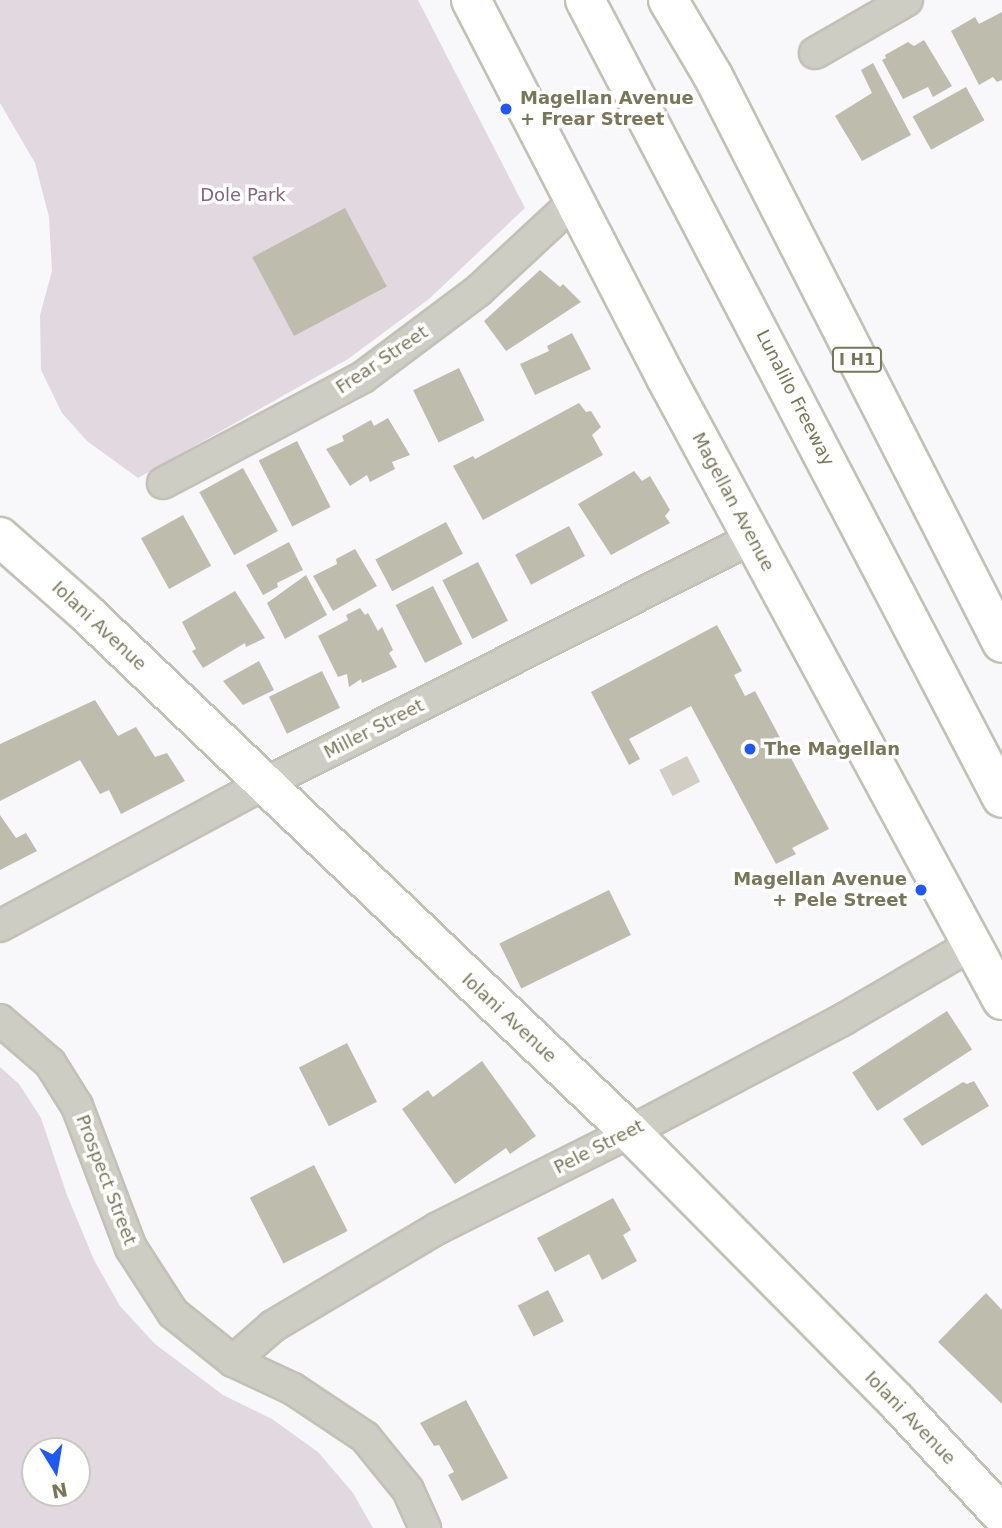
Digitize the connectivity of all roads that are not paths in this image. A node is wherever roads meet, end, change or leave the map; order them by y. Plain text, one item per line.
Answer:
1 (471, 0) edge
2 (585, 0) edge
3 (668, 0) edge
4 (681, 0) edge
5 (907, 0) edge
6 (815, 52) dead end
7 (713, 76) junction
8 (576, 200) junction
9 (163, 483) dead end
10 (0, 537) edge
11 (752, 538) junction
12 (1002, 643) edge
13 (266, 783) junction
14 (1002, 798) edge
15 (0, 926) edge
16 (973, 944) junction
17 (1002, 1000) edge
18 (0, 1020) edge
19 (630, 1132) junction
20 (233, 1361) junction
21 (991, 1503) edge
22 (425, 1528) edge
23 (989, 1528) edge

1 - 8 main road, Magellan Avenue
2 - 14 main road, Lunalilo Freeway
3 - 7 main road, I H1
4 - 7 main road
5 - 6 street
7 - 12 main road, I H1
8 - 9 street, Frear Street
8 - 11 main road, Magellan Avenue
10 - 13 main road, Iolani Avenue
11 - 13 street, Miller Street
11 - 16 main road, Magellan Avenue
13 - 15 street, Miller Street
13 - 19 main road, Iolani Avenue
16 - 17 main road, Magellan Avenue
16 - 19 street, Pele Street
18 - 20 street, Prospect Street
19 - 20 street, Pele Street
19 - 21 main road, Iolani Avenue
20 - 22 street, Prospect Street
21 - 23 main road

